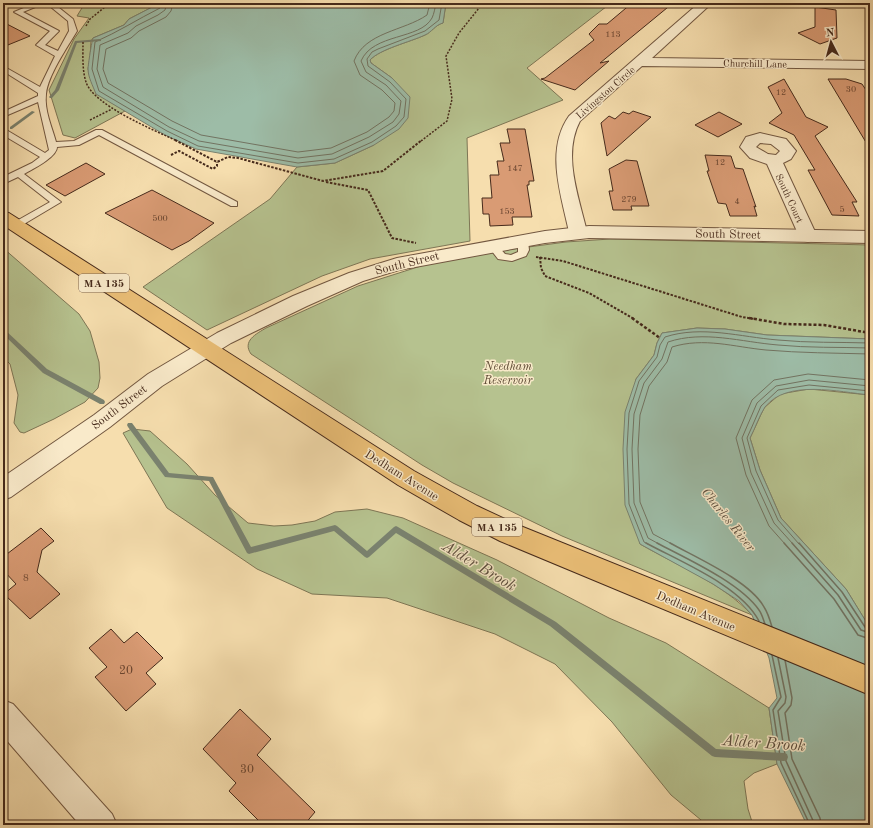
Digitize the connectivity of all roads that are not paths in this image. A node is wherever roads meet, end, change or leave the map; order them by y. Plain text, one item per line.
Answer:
1 (42, 3) edge
2 (49, 3) edge
3 (706, 3) edge
4 (60, 55) junction
5 (639, 62) junction
6 (870, 65) edge
7 (3, 68) edge
8 (42, 95) junction
9 (3, 116) edge
10 (3, 132) edge
11 (53, 145) junction
12 (46, 157) junction
13 (773, 159) dead end
14 (19, 174) junction
15 (3, 181) edge
16 (234, 204) dead end
17 (9, 221) edge
18 (578, 232) junction
19 (808, 236) junction
20 (870, 237) edge
21 (206, 348) junction
22 (3, 490) edge
23 (870, 681) edge
24 (3, 714) edge
25 (101, 825) edge

1 - 4 lane
2 - 4 lane
3 - 5 street, Livingston Circle
4 - 8 lane
5 - 6 street, Churchill Lane
5 - 18 street, Livingston Circle
7 - 8 lane
8 - 9 lane
8 - 11 lane
10 - 12 lane
11 - 12 lane
11 - 16 lane
12 - 14 lane
13 - 19 street, South Court
14 - 15 lane
14 - 17 lane
17 - 21 main road, Dedham Avenue / MA 135
18 - 19 street, South Street
18 - 21 street, South Street
19 - 20 street, South Street
21 - 22 street, South Street
21 - 23 main road, Dedham Avenue / MA 135
24 - 25 street

